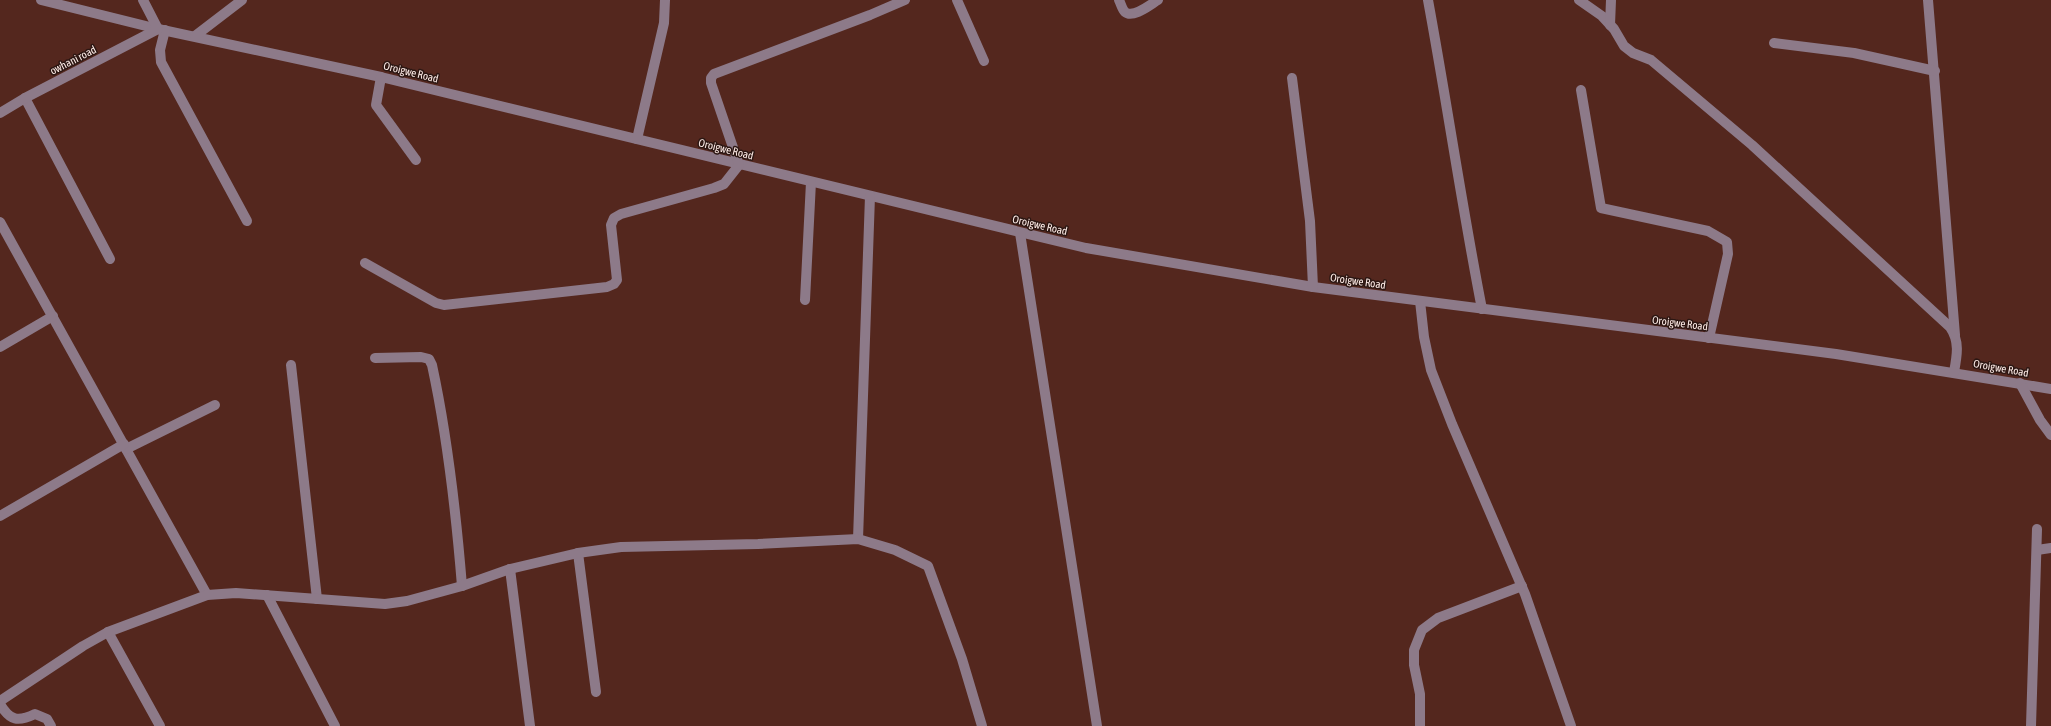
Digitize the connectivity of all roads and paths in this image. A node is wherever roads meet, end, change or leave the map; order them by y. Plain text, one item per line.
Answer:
1 (41, 0) edge
2 (143, 0) edge
3 (242, 0) edge
4 (665, 0) edge
5 (905, 0) edge
6 (957, 0) edge
7 (1119, 0) edge
8 (1158, 0) edge
9 (1428, 0) edge
10 (1579, 0) edge
11 (1611, 0) edge
12 (1928, 0) edge
13 (1610, 25) junction
14 (161, 30) junction
15 (195, 36) junction
16 (1774, 43) dead end
17 (984, 61) dead end
18 (1935, 71) junction
19 (381, 77) junction
20 (1292, 78) dead end
21 (1581, 90) dead end
22 (24, 98) junction
23 (0, 113) edge
24 (637, 139) junction
25 (416, 160) dead end
26 (739, 165) junction
27 (811, 182) junction
28 (870, 196) junction
29 (247, 221) dead end
30 (0, 222) edge
31 (1020, 233) junction
32 (110, 259) dead end
33 (365, 263) dead end
34 (1313, 287) junction
35 (805, 300) dead end
36 (1420, 301) junction
37 (1482, 310) junction
38 (53, 316) junction
39 (1955, 335) junction
40 (1709, 338) junction
41 (0, 347) edge
42 (375, 358) dead end
43 (291, 365) dead end
44 (1954, 372) junction
45 (2020, 383) junction
46 (2051, 388) edge
47 (215, 406) dead end
48 (2051, 435) edge
49 (125, 447) junction
50 (0, 516) edge
51 (2037, 529) dead end
52 (858, 539) junction
53 (2051, 548) edge
54 (2037, 550) junction
55 (578, 552) junction
56 (510, 569) junction
57 (462, 586) junction
58 (1522, 586) junction
59 (207, 595) junction
60 (267, 596) junction
61 (317, 599) junction
62 (108, 632) junction
63 (596, 692) dead end
64 (0, 701) edge
65 (0, 704) edge
66 (22, 723) edge
67 (51, 726) edge
68 (160, 726) edge
69 (335, 726) edge
70 (530, 726) edge
71 (982, 726) edge
72 (1097, 726) edge
73 (1420, 726) edge
74 (1571, 726) edge
75 (2032, 726) edge

1 - 14 street, Oroigwe Road
2 - 14 street
3 - 15 street
4 - 24 street
5 - 26 street
6 - 17 street
7 - 8 street
9 - 37 street
10 - 13 street
11 - 13 street
12 - 18 street
13 - 39 street
14 - 15 street, Oroigwe Road
14 - 22 street, owhani road
14 - 29 street
15 - 19 street, Oroigwe Road
16 - 18 street
18 - 39 street
19 - 24 street, Oroigwe Road
19 - 25 street
20 - 34 street
21 - 40 street
22 - 23 street, owhani road
22 - 32 street
24 - 26 street, Oroigwe Road
26 - 27 street, Oroigwe Road
26 - 33 street
27 - 28 street, Oroigwe Road
27 - 35 street
28 - 31 street, Oroigwe Road
28 - 52 street
30 - 38 street
31 - 34 street, Oroigwe Road
31 - 72 street
34 - 36 street, Oroigwe Road
36 - 37 street, Oroigwe Road
36 - 58 street
37 - 40 street, Oroigwe Road
38 - 41 street
38 - 49 street
39 - 44 street
40 - 44 street, Oroigwe Road
42 - 57 street
43 - 61 street
44 - 45 street, Oroigwe Road
45 - 46 street, Oroigwe Road
45 - 48 street
47 - 49 street
49 - 50 street
49 - 59 street
51 - 54 street
52 - 55 street
52 - 71 street
53 - 54 street
54 - 75 street
55 - 56 street
55 - 63 street
56 - 57 street
56 - 70 street
57 - 61 street
58 - 73 street
58 - 74 street
59 - 60 street
59 - 62 street
60 - 61 street
60 - 69 street
62 - 64 street
62 - 68 street
65 - 66 street
66 - 67 street

